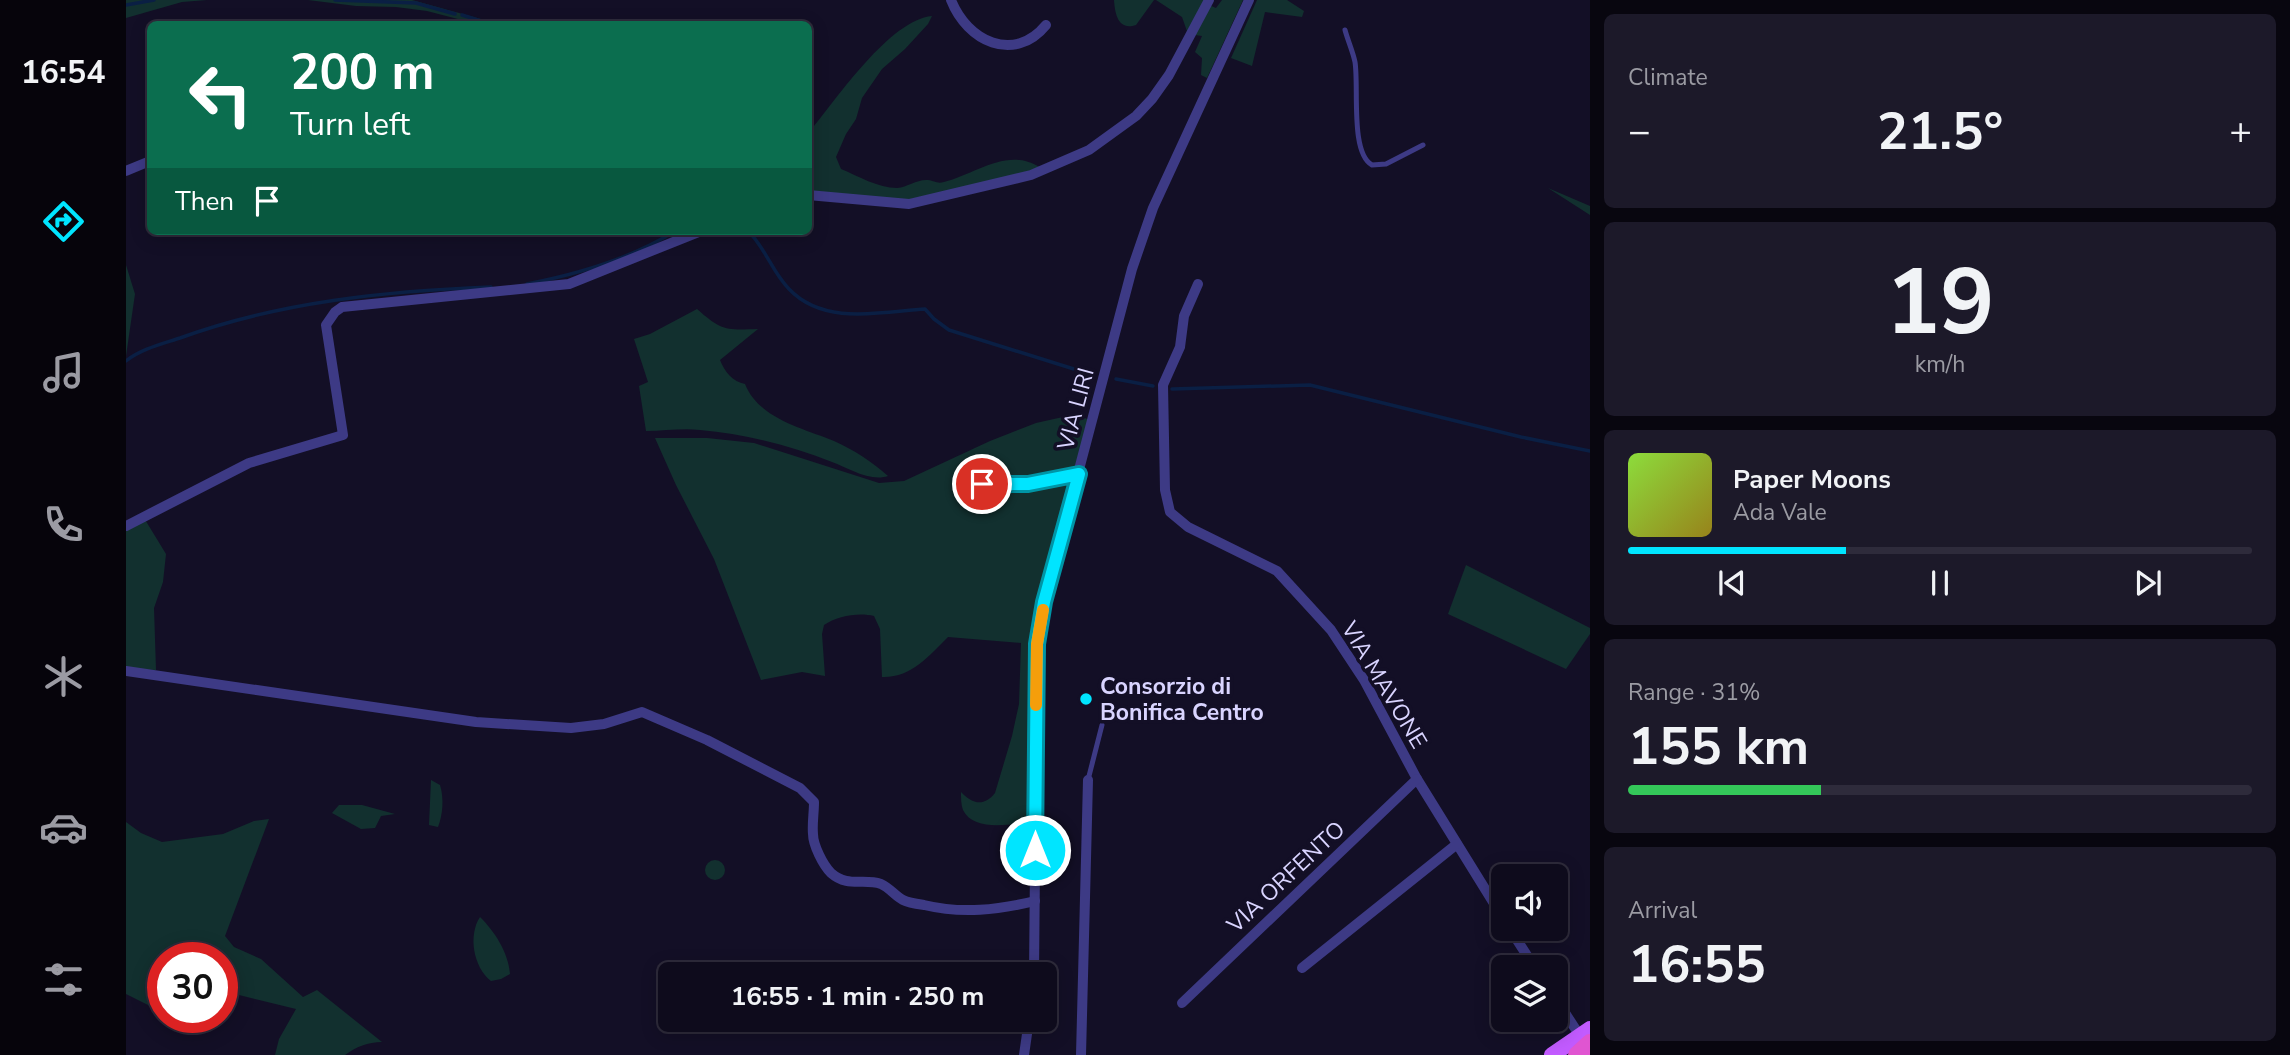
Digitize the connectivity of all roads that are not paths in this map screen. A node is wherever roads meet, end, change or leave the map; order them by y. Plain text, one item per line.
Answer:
1 (951, 0) edge
2 (1209, 0) edge
3 (1249, 0) edge
4 (1046, 24) dead end
5 (1345, 30) dead end
6 (1423, 145) dead end
7 (147, 162) edge
8 (126, 171) edge
9 (812, 195) edge
10 (691, 235) edge
11 (1198, 284) dead end
12 (1079, 474) junction
13 (961, 480) dead end
14 (126, 526) edge
15 (126, 671) edge
16 (1102, 725) dead end
17 (1417, 779) junction
18 (1088, 780) joint
19 (1457, 844) junction
20 (1491, 899) edge
21 (1035, 901) junction
22 (1034, 962) edge
23 (1302, 968) dead end
24 (1182, 1003) dead end
25 (1568, 1013) edge
26 (1027, 1032) edge
27 (1587, 1036) edge
28 (1024, 1055) edge
29 (1081, 1055) edge
30 (1552, 1055) edge
31 (1577, 1055) edge

1 - 4 street
2 - 9 street
3 - 12 street, VIA LIRI
5 - 6 lane
7 - 8 street
10 - 14 street
11 - 17 street, VIA MAVONE
12 - 13 lane
12 - 21 street, VIA LIRI
15 - 21 street
16 - 18 lane
17 - 19 street, VIA MAVONE
17 - 24 street, VIA ORFENTO
18 - 29 street
19 - 20 street, VIA MAVONE
19 - 23 street
21 - 22 street, VIA LIRI
25 - 27 street
26 - 28 street
27 - 30 main road
27 - 31 highway

